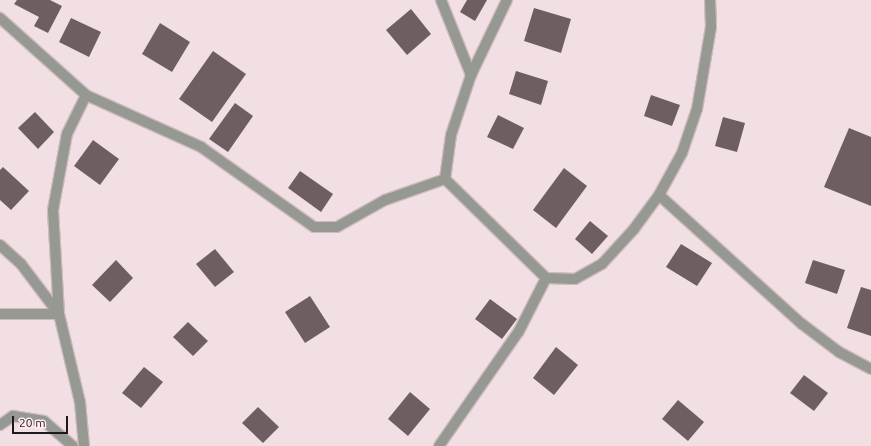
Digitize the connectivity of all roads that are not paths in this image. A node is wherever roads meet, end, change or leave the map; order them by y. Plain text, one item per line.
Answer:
1 (441, 0) edge
2 (507, 0) edge
3 (710, 0) edge
4 (0, 18) edge
5 (471, 75) junction
6 (86, 95) junction
7 (445, 179) junction
8 (659, 195) junction
9 (0, 245) edge
10 (546, 278) junction
11 (0, 314) edge
12 (59, 314) junction
13 (871, 369) edge
14 (0, 425) edge
15 (73, 446) edge
16 (84, 446) edge
17 (439, 446) edge

1 - 5 street
2 - 5 street
3 - 8 street
4 - 6 street
5 - 7 street
6 - 7 street
6 - 12 street
7 - 10 street
8 - 10 street
8 - 13 street
9 - 12 street
10 - 17 street
11 - 12 street
12 - 16 street
14 - 15 street

